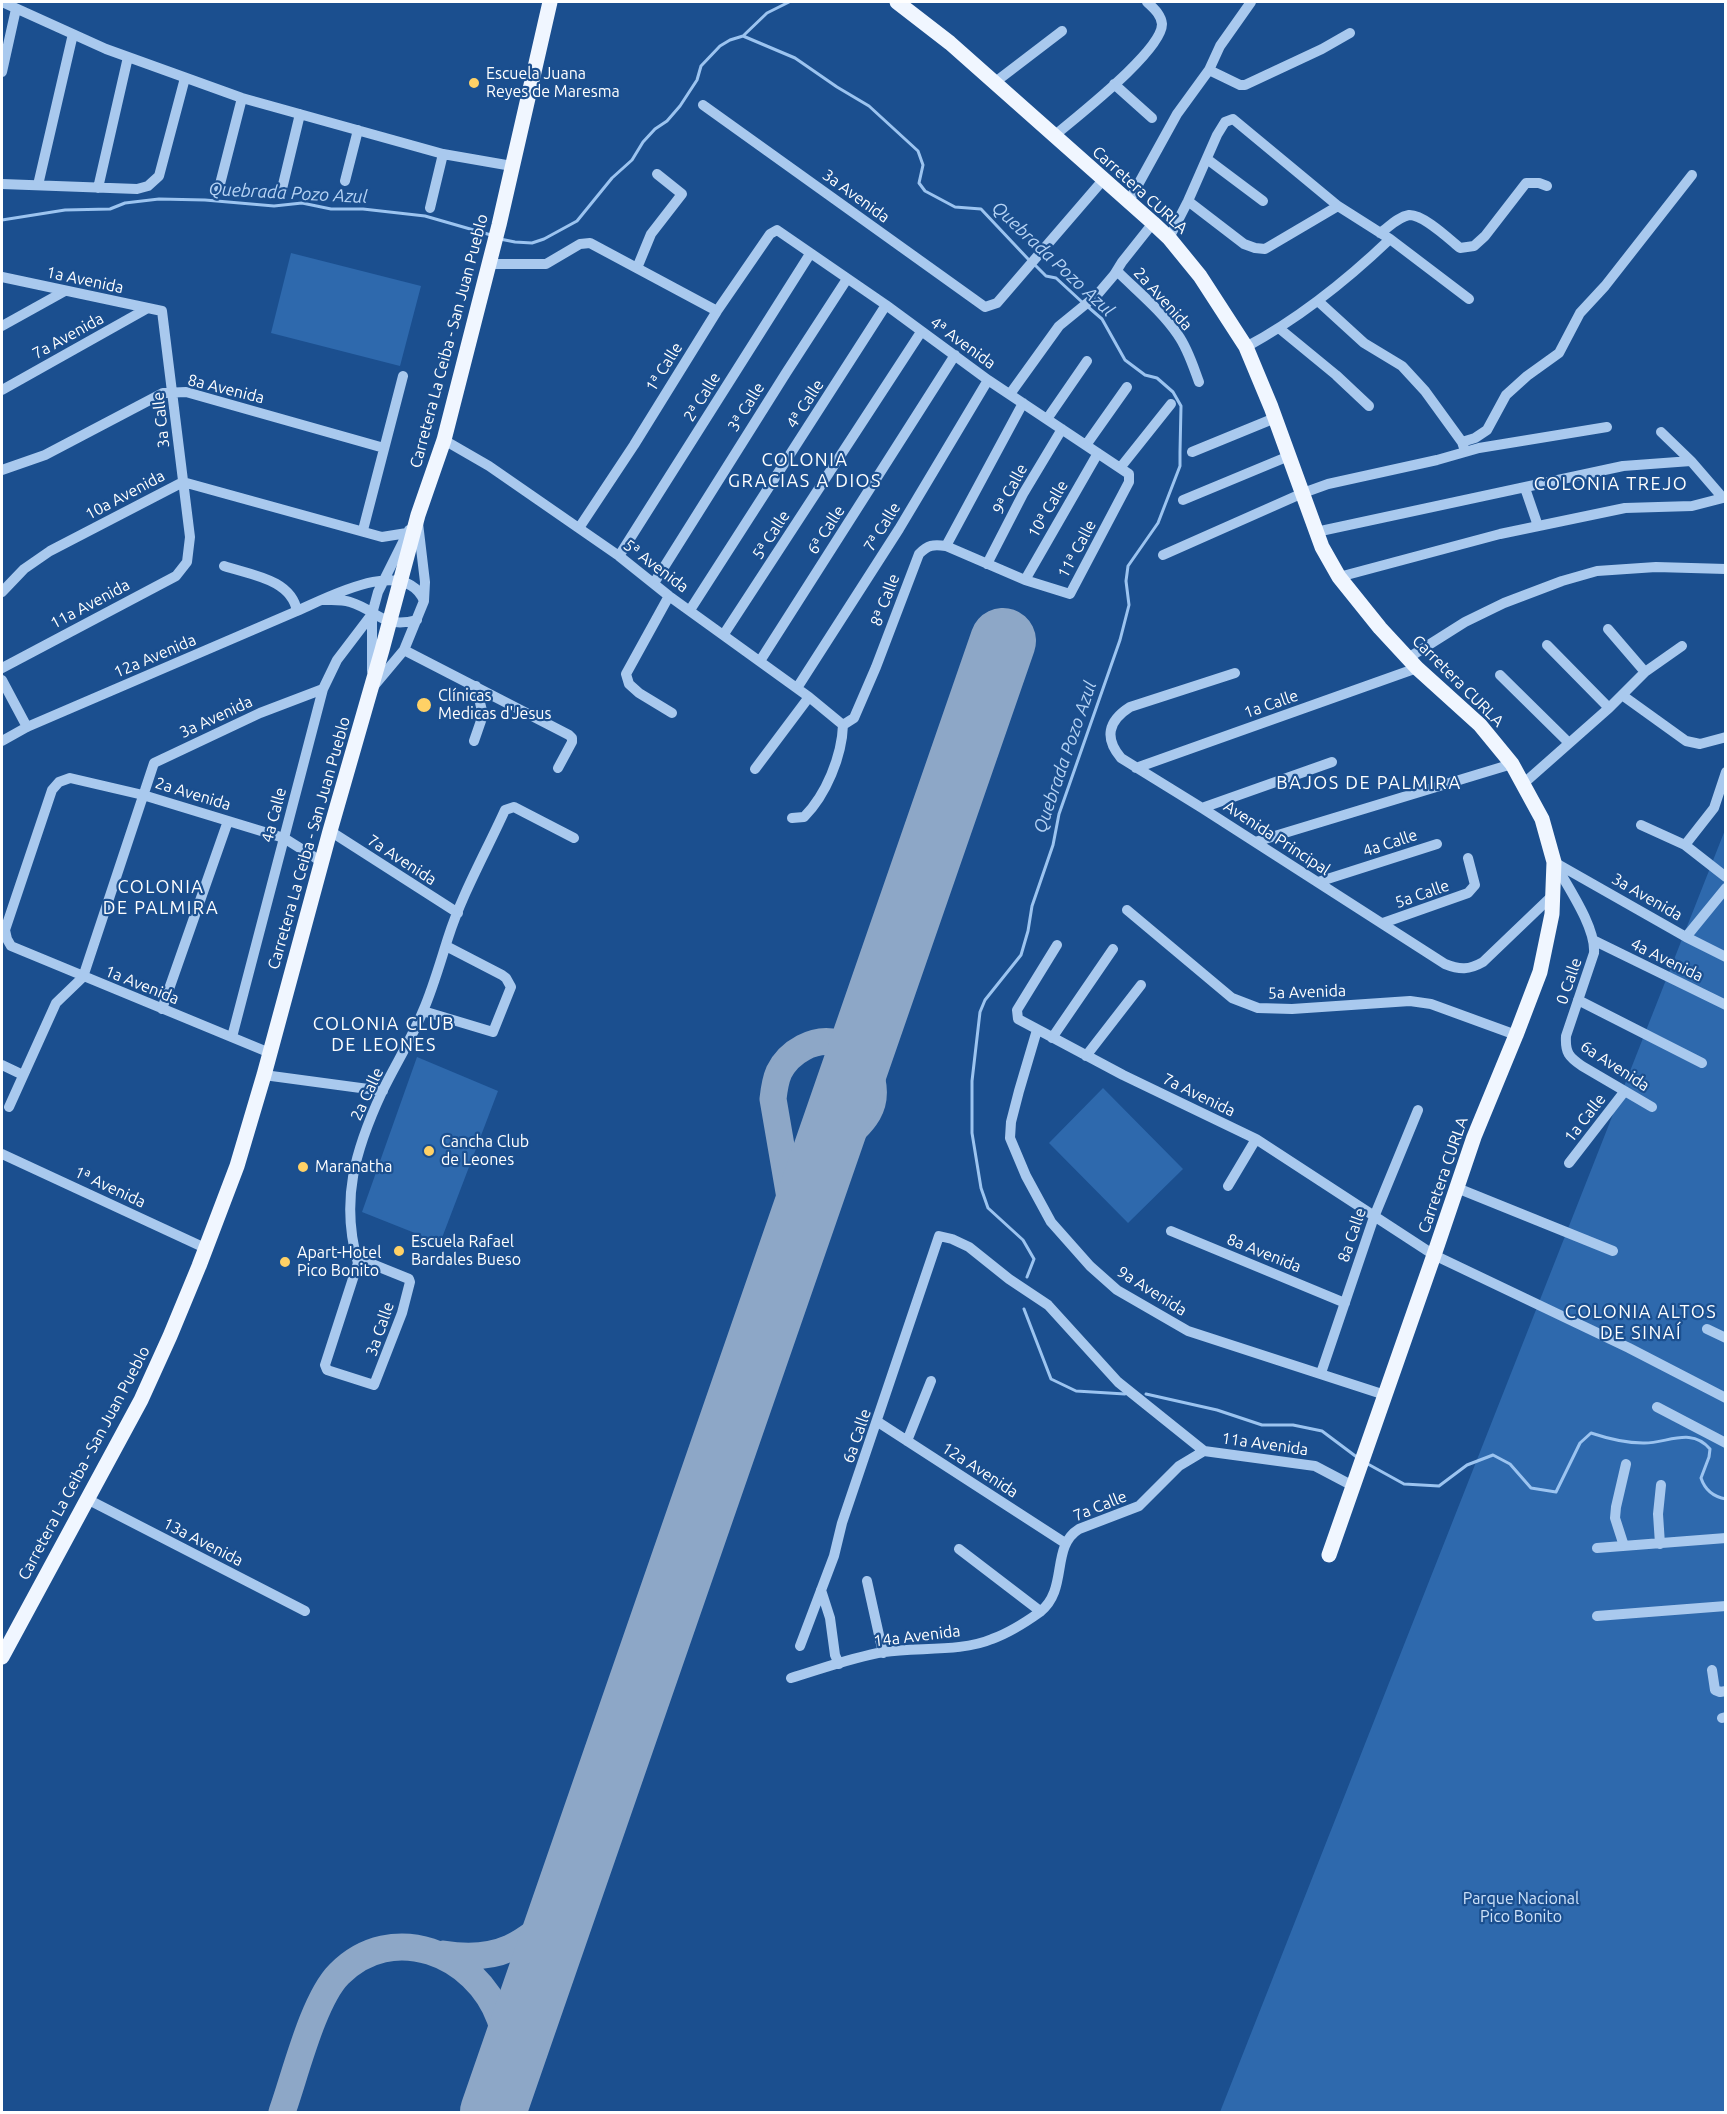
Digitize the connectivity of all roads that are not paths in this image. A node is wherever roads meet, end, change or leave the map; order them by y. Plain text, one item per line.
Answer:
1 (2, 2) edge
2 (550, 2) edge
3 (897, 2) edge
4 (1147, 2) edge
5 (1251, 2) edge
6 (16, 9) junction
7 (1062, 31) dead end
8 (1350, 33) dead end
9 (73, 34) junction
10 (128, 57) junction
11 (1209, 70) junction
12 (2, 72) edge
13 (185, 78) junction
14 (994, 83) junction
15 (1114, 84) junction
16 (242, 98) junction
17 (703, 105) dead end
18 (300, 114) junction
19 (1152, 118) dead end
20 (358, 130) junction
21 (1054, 136) junction
22 (443, 154) junction
23 (1207, 159) junction
24 (512, 166) junction
25 (657, 174) dead end
26 (1692, 175) dead end
27 (1103, 180) junction
28 (345, 181) dead end
29 (2, 184) edge
30 (38, 185) junction
31 (1547, 186) dead end
32 (98, 188) junction
33 (219, 188) dead end
34 (281, 193) dead end
35 (1129, 201) junction
36 (1188, 201) junction
37 (1263, 201) dead end
38 (1338, 206) junction
39 (430, 208) dead end
40 (1153, 223) junction
41 (781, 232) joint
42 (1385, 236) junction
43 (1169, 238) junction
44 (810, 254) junction
45 (489, 264) junction
46 (637, 268) junction
47 (1117, 271) junction
48 (2, 277) edge
49 (847, 279) junction
50 (65, 291) junction
51 (1469, 299) dead end
52 (1318, 301) junction
53 (886, 305) junction
54 (148, 308) junction
55 (162, 311) joint
56 (717, 311) junction
57 (2, 326) edge
58 (1280, 329) junction
59 (921, 332) junction
60 (1246, 346) junction
61 (955, 355) junction
62 (1087, 361) dead end
63 (403, 376) dead end
64 (988, 380) junction
65 (1199, 382) dead end
66 (1127, 387) dead end
67 (2, 390) edge
68 (174, 392) junction
69 (1010, 394) junction
70 (1023, 403) junction
71 (1171, 404) dead end
72 (1370, 406) dead end
73 (1275, 418) junction
74 (1047, 419) junction
75 (1607, 427) dead end
76 (1062, 429) junction
77 (1660, 432) dead end
78 (444, 440) junction
79 (1086, 445) junction
80 (1464, 447) junction
81 (384, 448) junction
82 (1192, 452) dead end
83 (1098, 453) junction
84 (1289, 456) junction
85 (1691, 461) junction
86 (2, 470) edge
87 (1125, 471) junction
88 (183, 482) junction
89 (1525, 488) junction
90 (1303, 493) junction
91 (1183, 500) dead end
92 (418, 515) junction
93 (1538, 526) junction
94 (579, 528) junction
95 (363, 530) junction
96 (1316, 532) junction
97 (407, 533) junction
98 (382, 537) junction
99 (946, 546) junction
100 (395, 555) junction
101 (1163, 555) dead end
102 (620, 556) junction
103 (187, 562) joint
104 (987, 564) junction
105 (224, 566) dead end
106 (1725, 569) edge
107 (1339, 577) junction
108 (400, 580) junction
109 (1024, 580) junction
110 (382, 581) junction
111 (654, 583) junction
112 (2, 592) edge
113 (669, 596) junction
114 (322, 600) junction
115 (424, 601) junction
116 (690, 610) junction
117 (297, 611) junction
118 (372, 614) junction
119 (417, 620) junction
120 (388, 622) junction
121 (1608, 629) dead end
122 (724, 634) junction
123 (1547, 645) dead end
124 (1682, 646) dead end
125 (404, 650) junction
126 (760, 661) junction
127 (1413, 663) junction
128 (2, 668) edge
129 (1645, 672) junction
130 (1235, 673) dead end
131 (1500, 675) dead end
132 (2, 680) edge
133 (476, 686) junction
134 (323, 688) junction
135 (797, 688) junction
136 (371, 690) junction
137 (1622, 695) junction
138 (808, 697) junction
139 (1609, 708) junction
140 (672, 713) dead end
141 (843, 725) junction
142 (27, 728) junction
143 (1725, 736) edge
144 (2, 741) edge
145 (474, 741) dead end
146 (1569, 743) junction
147 (1332, 762) dead end
148 (1512, 764) junction
149 (558, 768) dead end
150 (1136, 768) junction
151 (755, 769) dead end
152 (1725, 772) edge
153 (1523, 784) junction
154 (143, 795) junction
155 (1725, 797) edge
156 (1202, 808) junction
157 (1714, 808) junction
158 (792, 818) dead end
159 (228, 821) junction
160 (1641, 825) dead end
161 (330, 831) junction
162 (284, 838) junction
163 (574, 838) dead end
164 (1255, 842) junction
165 (1437, 844) dead end
166 (1685, 845) junction
167 (1468, 858) dead end
168 (1554, 861) junction
169 (322, 862) junction
170 (1725, 877) edge
171 (1318, 882) junction
172 (1725, 888) edge
173 (1554, 894) junction
174 (2, 904) edge
175 (13, 908) junction
176 (1127, 910) dead end
177 (458, 913) junction
178 (1383, 924) junction
179 (1686, 937) junction
180 (1595, 941) junction
181 (1057, 945) dead end
182 (446, 946) junction
183 (1113, 949) dead end
184 (1725, 957) edge
185 (83, 977) junction
186 (1141, 985) dead end
187 (1578, 1000) junction
188 (1725, 1005) edge
189 (162, 1009) junction
190 (423, 1011) junction
191 (1037, 1030) junction
192 (1516, 1035) junction
193 (232, 1037) junction
194 (1052, 1038) junction
195 (1565, 1047) joint
196 (270, 1053) junction
197 (1086, 1056) junction
198 (1702, 1063) dead end
199 (2, 1065) edge
200 (23, 1075) junction
201 (264, 1075) junction
202 (382, 1091) junction
203 (1624, 1092) junction
204 (9, 1107) dead end
205 (1652, 1107) dead end
206 (1418, 1110) dead end
207 (1256, 1139) junction
208 (2, 1154) edge
209 (1569, 1163) dead end
210 (1228, 1186) dead end
211 (1457, 1188) junction
212 (1374, 1217) junction
213 (1171, 1231) dead end
214 (206, 1248) junction
215 (1613, 1251) dead end
216 (1434, 1256) junction
217 (357, 1258) junction
218 (1345, 1303) junction
219 (1707, 1329) dead end
220 (1725, 1338) edge
221 (1321, 1373) junction
222 (931, 1381) dead end
223 (376, 1383) joint
224 (1385, 1395) junction
225 (1725, 1398) edge
226 (1657, 1407) dead end
227 (878, 1422) junction
228 (907, 1441) junction
229 (1725, 1443) edge
230 (1204, 1450) junction
231 (1626, 1464) dead end
232 (1661, 1485) dead end
233 (1353, 1486) junction
234 (87, 1499) junction
235 (1725, 1539) edge
236 (1065, 1543) junction
237 (1660, 1544) junction
238 (1624, 1546) junction
239 (1596, 1548) dead end
240 (959, 1549) dead end
241 (1329, 1555) dead end
242 (867, 1581) dead end
243 (821, 1590) junction
244 (1725, 1606) edge
245 (305, 1611) dead end
246 (1040, 1611) junction
247 (1597, 1616) dead end
248 (800, 1646) dead end
249 (883, 1653) junction
250 (2, 1657) edge
251 (839, 1664) junction
252 (1713, 1670) dead end
253 (791, 1678) dead end
254 (1725, 1691) edge

1 - 6 street
2 - 24 main road, Carretera La Ceiba - San Juan Pueblo
3 - 14 main road, Carretera CURLA
4 - 15 street
5 - 11 street
6 - 9 street
6 - 12 street
7 - 14 street
8 - 11 street
9 - 10 street
9 - 30 street
10 - 13 street
10 - 32 street
11 - 35 street
13 - 16 street
13 - 32 street
14 - 21 main road, Carretera CURLA
15 - 19 street
15 - 21 street
16 - 18 street
16 - 33 street
17 - 27 street, 3a Avenida
18 - 20 street
18 - 34 street
20 - 22 street
20 - 28 street
21 - 27 main road, Carretera CURLA
22 - 24 street
22 - 39 street
23 - 36 street
23 - 37 street
23 - 38 street
24 - 45 main road, Carretera La Ceiba - San Juan Pueblo
25 - 46 street
26 - 80 street
27 - 35 main road, Carretera CURLA
29 - 30 street
30 - 32 street
31 - 42 street
35 - 40 main road, Carretera CURLA
36 - 38 street
36 - 43 street
38 - 42 street
40 - 43 main road, Carretera CURLA
40 - 47 street
41 - 44 street, 4ª Avenida
41 - 56 street, 1ª Calle
42 - 51 street
42 - 52 street
43 - 60 main road, Carretera CURLA
44 - 49 street, 4ª Avenida
44 - 102 street, 2ª Calle
45 - 46 street
45 - 78 main road, Carretera La Ceiba - San Juan Pueblo
46 - 56 street
47 - 65 street, 2a Avenida
47 - 69 street
48 - 50 street, 1a Avenida
49 - 53 street, 4ª Avenida
49 - 111 street, 3ª Calle
50 - 54 street, 1a Avenida
50 - 57 street
52 - 58 street
52 - 80 street
53 - 59 street, 4ª Avenida
53 - 116 street, 4ª Calle
54 - 55 street, 1a Avenida
54 - 67 street, 7a Avenida
55 - 68 street, 3a Calle
56 - 94 street, 1ª Calle
58 - 60 street
58 - 72 street
59 - 61 street, 4ª Avenida
59 - 122 street, 5ª Calle
60 - 73 main road, Carretera CURLA
61 - 64 street, 4ª Avenida
61 - 126 street, 6ª Calle
62 - 74 street
63 - 81 street
64 - 69 street, 4ª Avenida
64 - 135 street, 7ª Calle
66 - 79 street
68 - 81 street, 8a Avenida
68 - 86 street, 8a Avenida
68 - 88 street, 3a Calle
69 - 70 street, 4ª Avenida
70 - 74 street, 4ª Avenida
70 - 99 street
71 - 87 street
73 - 82 street
73 - 84 main road, Carretera CURLA
74 - 76 street, 4ª Avenida
75 - 80 street
76 - 79 street, 4ª Avenida
76 - 104 street, 9ª Calle
77 - 85 street
78 - 92 main road, Carretera La Ceiba - San Juan Pueblo
78 - 94 street, 5ª Avenida
79 - 83 street, 4ª Avenida
80 - 90 street
81 - 95 street
83 - 87 street, 4ª Avenida
83 - 109 street, 10ª Calle
84 - 90 main road, Carretera CURLA
84 - 91 street
85 - 89 street
85 - 93 street
87 - 109 street, 11ª Calle
88 - 95 street, 10a Avenida
88 - 103 street, 3a Calle
88 - 112 street, 10a Avenida
89 - 93 street
89 - 96 street
90 - 96 main road, Carretera CURLA
90 - 101 street
92 - 97 street
92 - 108 main road, Carretera La Ceiba - San Juan Pueblo
92 - 115 street
93 - 107 street
94 - 102 street, 5ª Avenida
95 - 98 street, 10a Avenida
96 - 107 main road, Carretera CURLA
97 - 98 street
97 - 100 street
98 - 100 street
99 - 104 street
99 - 141 street, 8ª Calle
100 - 110 street
102 - 111 street, 5ª Avenida
103 - 128 street, 11a Avenida
104 - 109 street
105 - 117 street
106 - 127 street, 1a Calle
107 - 127 main road, Carretera CURLA
108 - 110 street, 12a Avenida
108 - 115 street
108 - 120 main road, Carretera La Ceiba - San Juan Pueblo
110 - 114 street, 12a Avenida
110 - 118 street
111 - 113 street, 5ª Avenida
113 - 116 street, 5ª Avenida
113 - 140 street
114 - 117 street, 12a Avenida
114 - 118 street, 12a Avenida
115 - 119 street
116 - 122 street, 5ª Avenida
117 - 142 street, 12a Avenida
118 - 120 street, 12a Avenida
118 - 134 street, 4a Calle
118 - 136 street
119 - 120 street
119 - 125 street
120 - 136 main road, Carretera La Ceiba - San Juan Pueblo
121 - 129 street
122 - 126 street, 5ª Avenida
123 - 139 street
124 - 129 street
125 - 133 street
125 - 136 street
126 - 135 street, 5ª Avenida
127 - 148 main road, Carretera CURLA
127 - 150 street, 1a Calle
129 - 137 street
130 - 150 street, Avenida Principal
131 - 146 street
132 - 142 street
133 - 145 street
133 - 149 street
134 - 154 street, 3a Avenida
134 - 162 street, 4a Calle
135 - 138 street, 5ª Avenida
136 - 161 main road, Carretera La Ceiba - San Juan Pueblo
137 - 139 street
137 - 143 street
138 - 141 street, 5ª Avenida
138 - 151 street
139 - 146 street
141 - 158 street, 8ª Calle
142 - 144 street, 12a Avenida
146 - 153 street
147 - 156 street
148 - 153 main road, Carretera CURLA
148 - 164 street
150 - 156 street, Avenida Principal
152 - 157 street
153 - 168 main road, Carretera CURLA
154 - 159 street, 2a Avenida
154 - 175 street, 2a Avenida
154 - 185 street
155 - 157 street
156 - 164 street, Avenida Principal
157 - 166 street
159 - 162 street, 2a Avenida
159 - 189 street
160 - 166 street
161 - 169 main road, Carretera La Ceiba - San Juan Pueblo
161 - 177 street, 7a Avenida
162 - 169 street, 2a Avenida
162 - 193 street, 4a Calle
163 - 177 street, 2a Calle
164 - 171 street, Avenida Principal
165 - 171 street, 4a Calle
166 - 170 street
167 - 178 street, 5a Calle
168 - 173 main road, Carretera CURLA
168 - 179 street, 3a Avenida
168 - 180 street, 0 Calle
169 - 196 main road, Carretera La Ceiba - San Juan Pueblo
171 - 178 street, Avenida Principal
172 - 179 street
173 - 178 street, Avenida Principal
173 - 192 main road, Carretera CURLA
174 - 175 street
175 - 185 street, 1a Avenida
176 - 192 street, 5a Avenida
177 - 182 street, 2a Calle
179 - 184 street, 3a Avenida
180 - 187 street, 0 Calle
180 - 188 street, 4a Avenida
181 - 191 street, 7a Avenida
182 - 190 street, 2a Calle
182 - 190 street
183 - 194 street
185 - 189 street, 1a Avenida
185 - 200 street
186 - 197 street
187 - 195 street, 0 Calle
187 - 198 street
189 - 193 street, 1a Avenida
190 - 202 street, 2a Calle
191 - 194 street, 7a Avenida
191 - 221 street, 9a Avenida
192 - 211 main road, Carretera CURLA
193 - 196 street, 1a Avenida
194 - 197 street, 7a Avenida
195 - 203 street, 6a Avenida
196 - 201 main road, Carretera La Ceiba - San Juan Pueblo
197 - 207 street, 7a Avenida
199 - 200 street
200 - 204 street
201 - 202 street
201 - 214 main road, Carretera La Ceiba - San Juan Pueblo
202 - 217 street, 2a Calle
203 - 205 street, 6a Avenida
203 - 209 street, 1a Calle
206 - 212 street, 8a Calle
207 - 210 street
207 - 212 street, 7a Avenida
208 - 214 street, 1ª Avenida
211 - 215 street
211 - 216 main road, Carretera CURLA
212 - 216 street, 7a Avenida
212 - 218 street, 8a Calle
213 - 218 street, 8a Avenida
214 - 234 main road, Carretera La Ceiba - San Juan Pueblo
216 - 224 main road, Carretera CURLA
216 - 225 street, 7a Avenida
217 - 223 street, 3a Calle
217 - 223 street, 2a Calle
218 - 221 street, 8a Calle
219 - 220 street
221 - 224 street, 9a Avenida
222 - 228 street
224 - 233 main road, Carretera CURLA
226 - 229 street
227 - 228 street, 12a Avenida
227 - 230 street, 6a Calle
227 - 243 street, 6a Calle
228 - 236 street, 12a Avenida
230 - 233 street, 11a Avenida
230 - 236 street, 7a Calle
231 - 238 street
232 - 237 street
233 - 241 main road, Carretera CURLA
234 - 245 street, 13a Avenida
234 - 250 main road, Carretera La Ceiba - San Juan Pueblo
235 - 237 street
236 - 246 street, 7a Calle
237 - 238 street
238 - 239 street
240 - 246 street
242 - 249 street
243 - 248 street, 6a Calle
243 - 251 street
244 - 247 street
246 - 249 street, 14a Avenida
249 - 251 street, 14a Avenida
251 - 253 street, 14a Avenida
252 - 254 street

